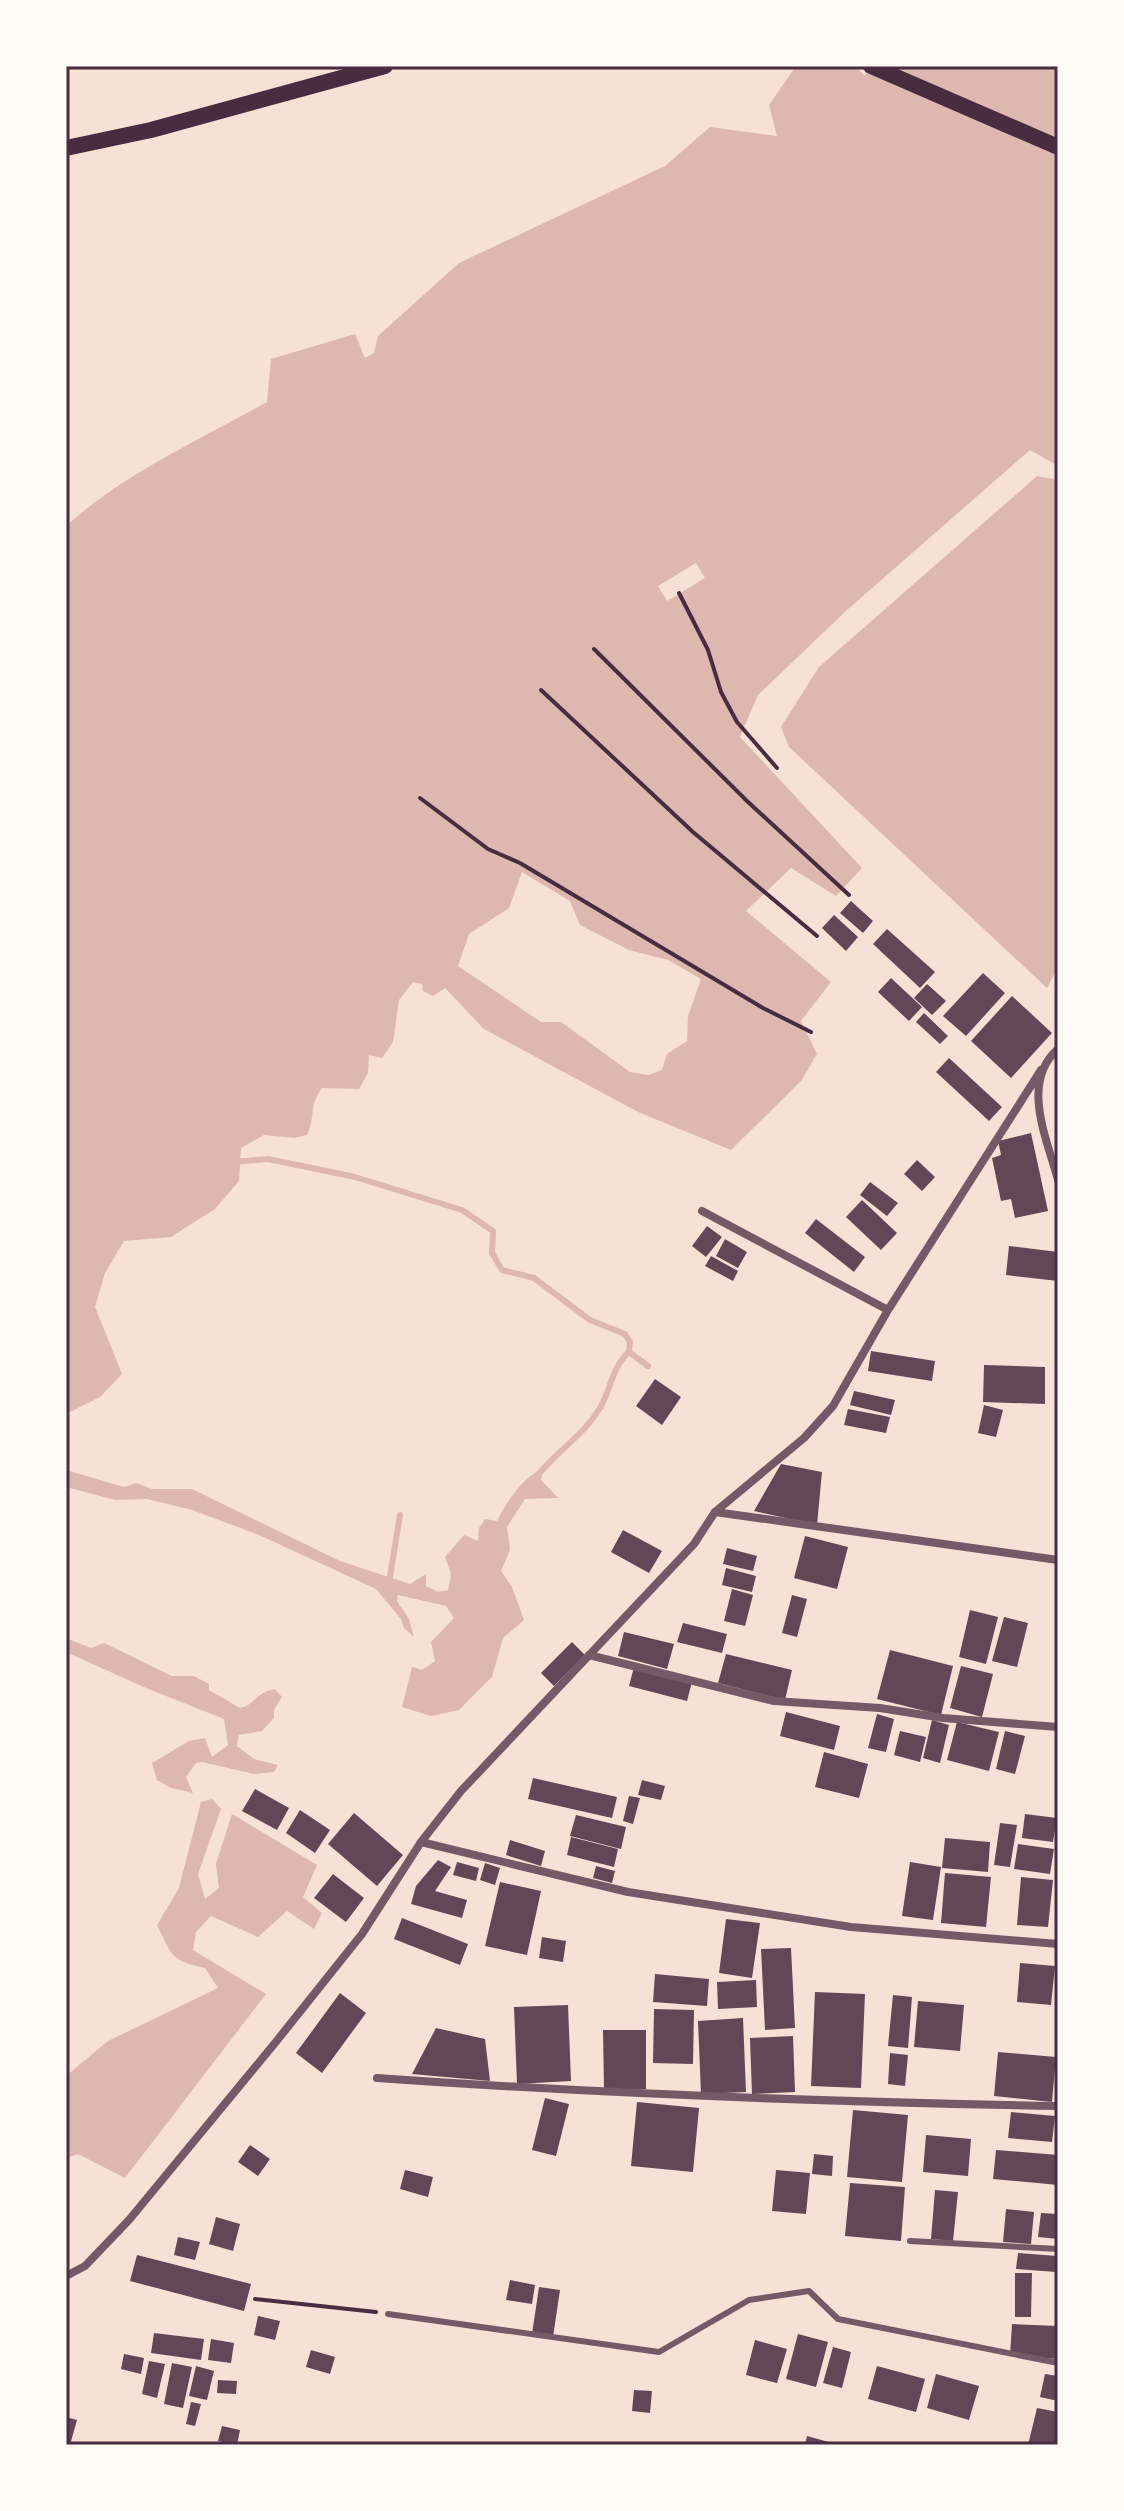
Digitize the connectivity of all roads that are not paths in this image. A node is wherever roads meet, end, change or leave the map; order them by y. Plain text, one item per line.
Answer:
1 (385, 66) edge
2 (871, 66) edge
3 (1058, 147) edge
4 (66, 148) edge
5 (1058, 1049) edge
6 (1041, 1070) junction
7 (1058, 1180) edge
8 (702, 1211) dead end
9 (888, 1310) junction
10 (715, 1512) junction
11 (1058, 1560) edge
12 (589, 1655) junction
13 (1058, 1727) edge
14 (421, 1842) junction
15 (1058, 1944) edge
16 (377, 2078) dead end
17 (1058, 2106) edge
18 (910, 2241) dead end
19 (1058, 2249) edge
20 (66, 2276) edge
21 (388, 2314) road end
22 (1058, 2363) edge

1 - 4 main road
2 - 3 main road
5 - 6 street
6 - 7 street
6 - 9 street
8 - 9 street
9 - 10 street
10 - 11 street
10 - 12 street
12 - 13 street
12 - 14 street
14 - 15 street
14 - 20 street
16 - 17 street
18 - 19 lane
21 - 22 lane

